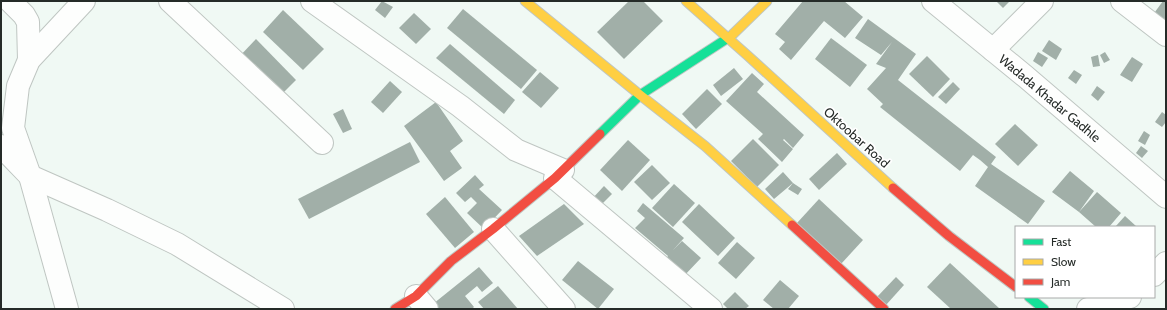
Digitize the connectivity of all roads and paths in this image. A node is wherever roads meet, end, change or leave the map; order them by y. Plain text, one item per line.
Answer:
1 (10, 1) edge
2 (84, 1) edge
3 (170, 1) edge
4 (312, 1) edge
5 (525, 1) edge
6 (686, 1) edge
7 (767, 1) edge
8 (933, 1) edge
9 (1042, 1) edge
10 (1122, 1) edge
11 (1166, 35) edge
12 (729, 38) junction
13 (993, 50) junction
14 (29, 60) junction
15 (640, 95) junction
16 (322, 143) dead end
17 (1, 146) edge
18 (559, 174) junction
19 (30, 176) junction
20 (1166, 197) edge
21 (493, 229) junction
22 (1166, 263) edge
23 (1155, 274) edge
24 (1015, 286) edge
25 (1030, 298) edge
26 (1126, 298) edge
27 (422, 302) edge
28 (68, 309) edge
29 (283, 309) edge
30 (395, 309) edge
31 (564, 309) edge
32 (711, 309) edge
33 (884, 309) edge
34 (1044, 309) edge
35 (1088, 309) edge

1 - 14 street
2 - 14 street
3 - 16 street
4 - 18 street
5 - 15 street
6 - 12 street, Oktoobar Road
7 - 12 street
8 - 13 street, Wadada Khadar Gadhle
9 - 13 street
10 - 11 street
12 - 15 street
12 - 24 street, Oktoobar Road
13 - 20 street, Wadada Khadar Gadhle
14 - 19 street
15 - 18 street
15 - 33 street
17 - 19 street
18 - 21 street
18 - 32 street
19 - 28 street
19 - 29 street
21 - 27 street
21 - 31 street
22 - 23 street
25 - 34 street
26 - 35 street
27 - 30 street

